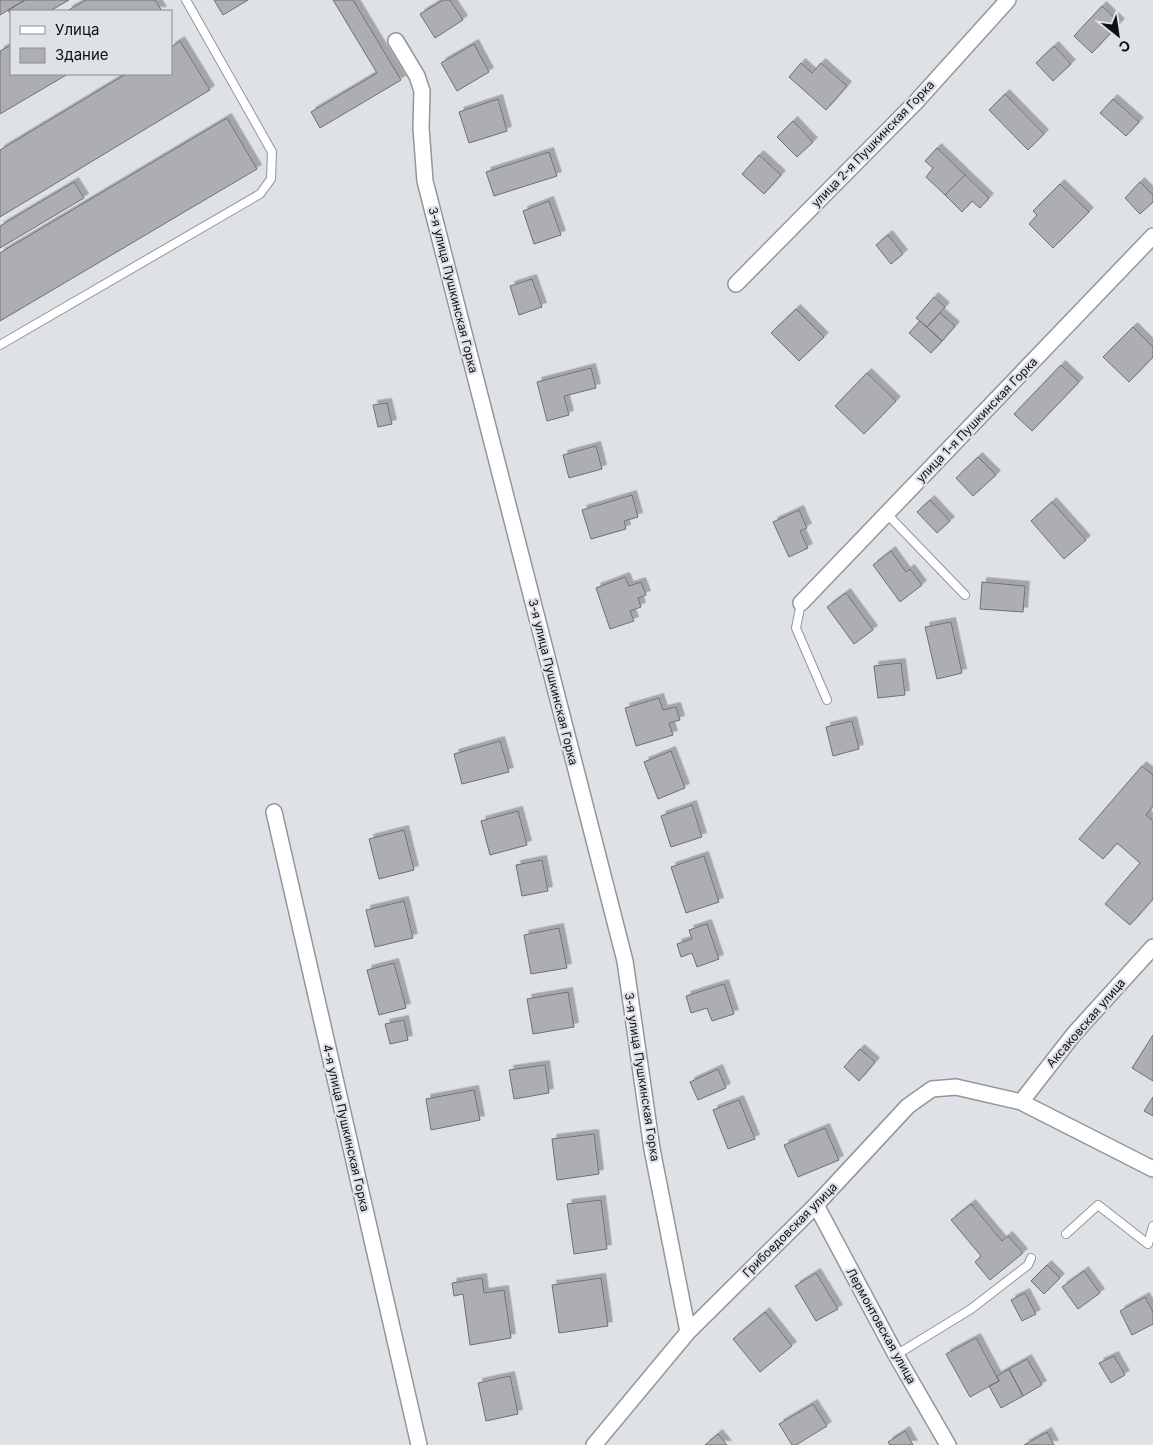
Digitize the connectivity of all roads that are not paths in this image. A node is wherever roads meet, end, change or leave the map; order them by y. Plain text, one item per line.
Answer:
1 (186, 0) edge
2 (1008, 0) edge
3 (396, 41) dead end
4 (1153, 236) edge
5 (736, 284) dead end
6 (0, 345) edge
7 (886, 514) junction
8 (965, 595) dead end
9 (801, 603) joint
10 (827, 700) dead end
11 (274, 812) dead end
12 (1153, 947) edge
13 (1021, 1102) junction
14 (1153, 1169) edge
15 (816, 1205) junction
16 (1153, 1226) edge
17 (1066, 1234) dead end
18 (1150, 1247) edge
19 (1031, 1258) dead end
20 (688, 1332) junction
21 (896, 1355) junction
22 (419, 1445) edge
23 (594, 1445) edge
24 (948, 1445) edge

1 - 6 lane
2 - 5 street, улица 2-я Пушкинская Горка
3 - 20 street, 3-я улица Пушкинская Горка
4 - 7 street, улица 1-я Пушкинская Горка
7 - 8 lane
7 - 9 street, улица 1-я Пушкинская Горка
9 - 10 lane
11 - 22 street, 4-я улица Пушкинская Горка
12 - 13 street, Аксаковская улица
13 - 14 street, Грибоедовская улица
13 - 15 street, Грибоедовская улица
15 - 20 street, Грибоедовская улица
15 - 21 street, Лермонтовская улица
16 - 18 lane
17 - 18 lane
19 - 21 lane
20 - 23 street, Грибоедовская улица
21 - 24 street, Лермонтовская улица

